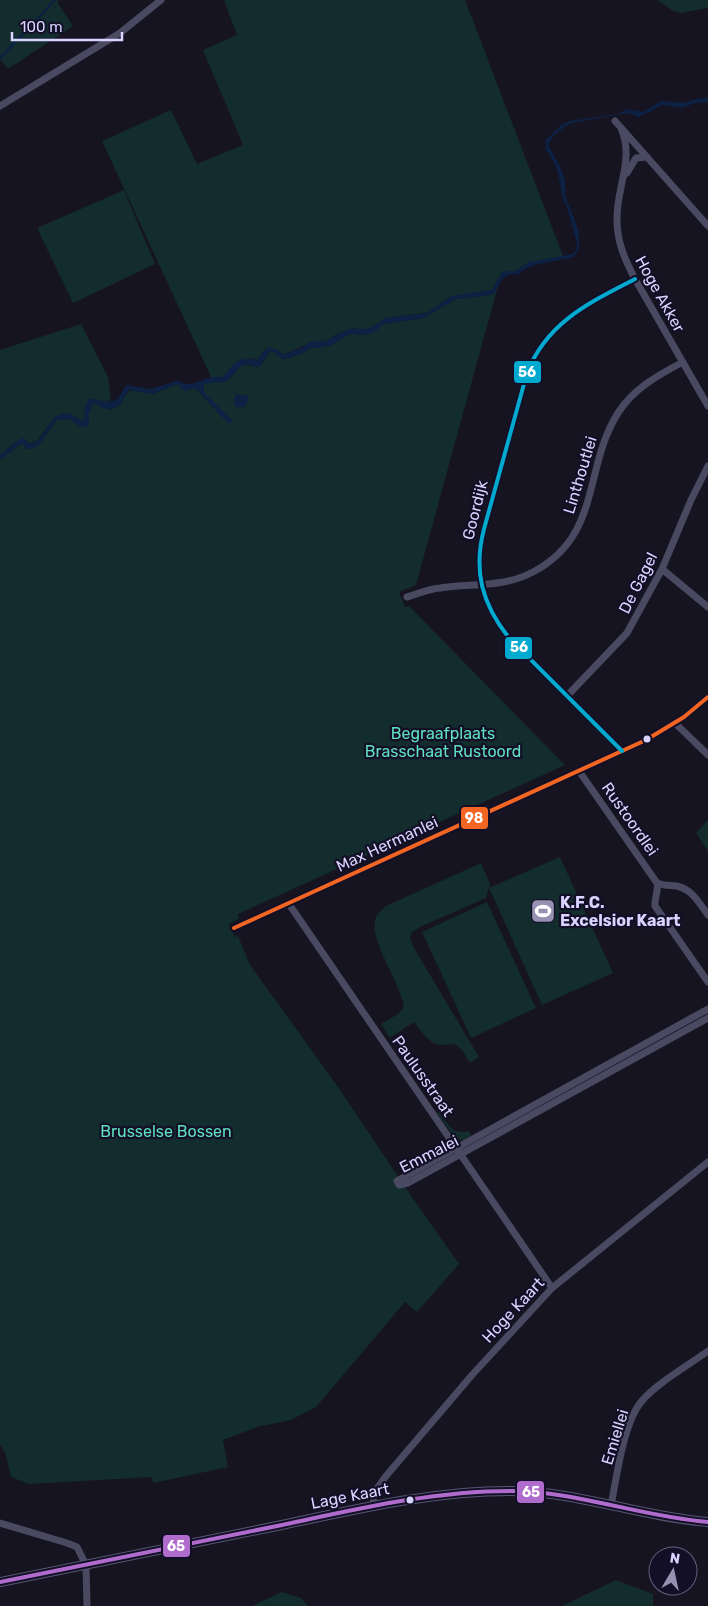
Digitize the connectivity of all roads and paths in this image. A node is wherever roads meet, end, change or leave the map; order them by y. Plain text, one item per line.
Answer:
1 (161, 0) edge
2 (0, 106) edge
3 (616, 121) dead end
4 (621, 128) junction
5 (647, 157) junction
6 (621, 187) junction
7 (708, 226) edge
8 (635, 279) junction
9 (683, 362) junction
10 (708, 406) edge
11 (708, 466) edge
12 (662, 569) junction
13 (482, 585) junction
14 (407, 597) dead end
15 (708, 607) edge
16 (567, 696) junction
17 (708, 697) edge
18 (675, 723) junction
19 (622, 751) junction
20 (708, 755) edge
21 (579, 771) junction
22 (657, 883) junction
23 (289, 904) junction
24 (708, 916) edge
25 (234, 928) dead end
26 (708, 982) edge
27 (708, 1009) edge
28 (708, 1018) edge
29 (458, 1151) junction
30 (708, 1162) edge
31 (552, 1288) junction
32 (708, 1351) edge
33 (611, 1505) junction
34 (374, 1506) junction
35 (708, 1522) edge
36 (0, 1523) edge
37 (86, 1564) junction
38 (0, 1582) edge
39 (87, 1606) edge

1 - 2 street
3 - 4 street
4 - 5 street
4 - 6 street, Hoge Akker
5 - 6 street, Hoge Akker
5 - 7 street
6 - 8 street, Hoge Akker
8 - 9 street, Hoge Akker
8 - 13 street, Goordijk
9 - 10 street, Hoge Akker
9 - 13 street, Linthoutlei
11 - 12 street, De Gagel
12 - 15 street
12 - 16 street, De Gagel
13 - 14 street, Linthoutlei
13 - 16 street, Goordijk
16 - 19 street, Goordijk
17 - 18 street, Max Hermanlei
18 - 19 street, Max Hermanlei
18 - 20 street
19 - 21 street, Max Hermanlei
21 - 22 street, Rustoordlei
21 - 23 street, Max Hermanlei
22 - 24 street
22 - 26 street
23 - 25 street, Max Hermanlei
23 - 29 street, Paulusstraat
27 - 29 street, Emmalei
28 - 29 street, Emmalei
29 - 29 street, Emmalei
29 - 31 street, Paulusstraat
30 - 31 street, Hoge Kaart
31 - 34 street, Hoge Kaart
32 - 33 street, Emiellei
33 - 34 street, Lage Kaart
33 - 35 street, Lage Kaart
34 - 37 street, Lage Kaart
36 - 37 street
37 - 38 street, Lage Kaart
37 - 39 street

